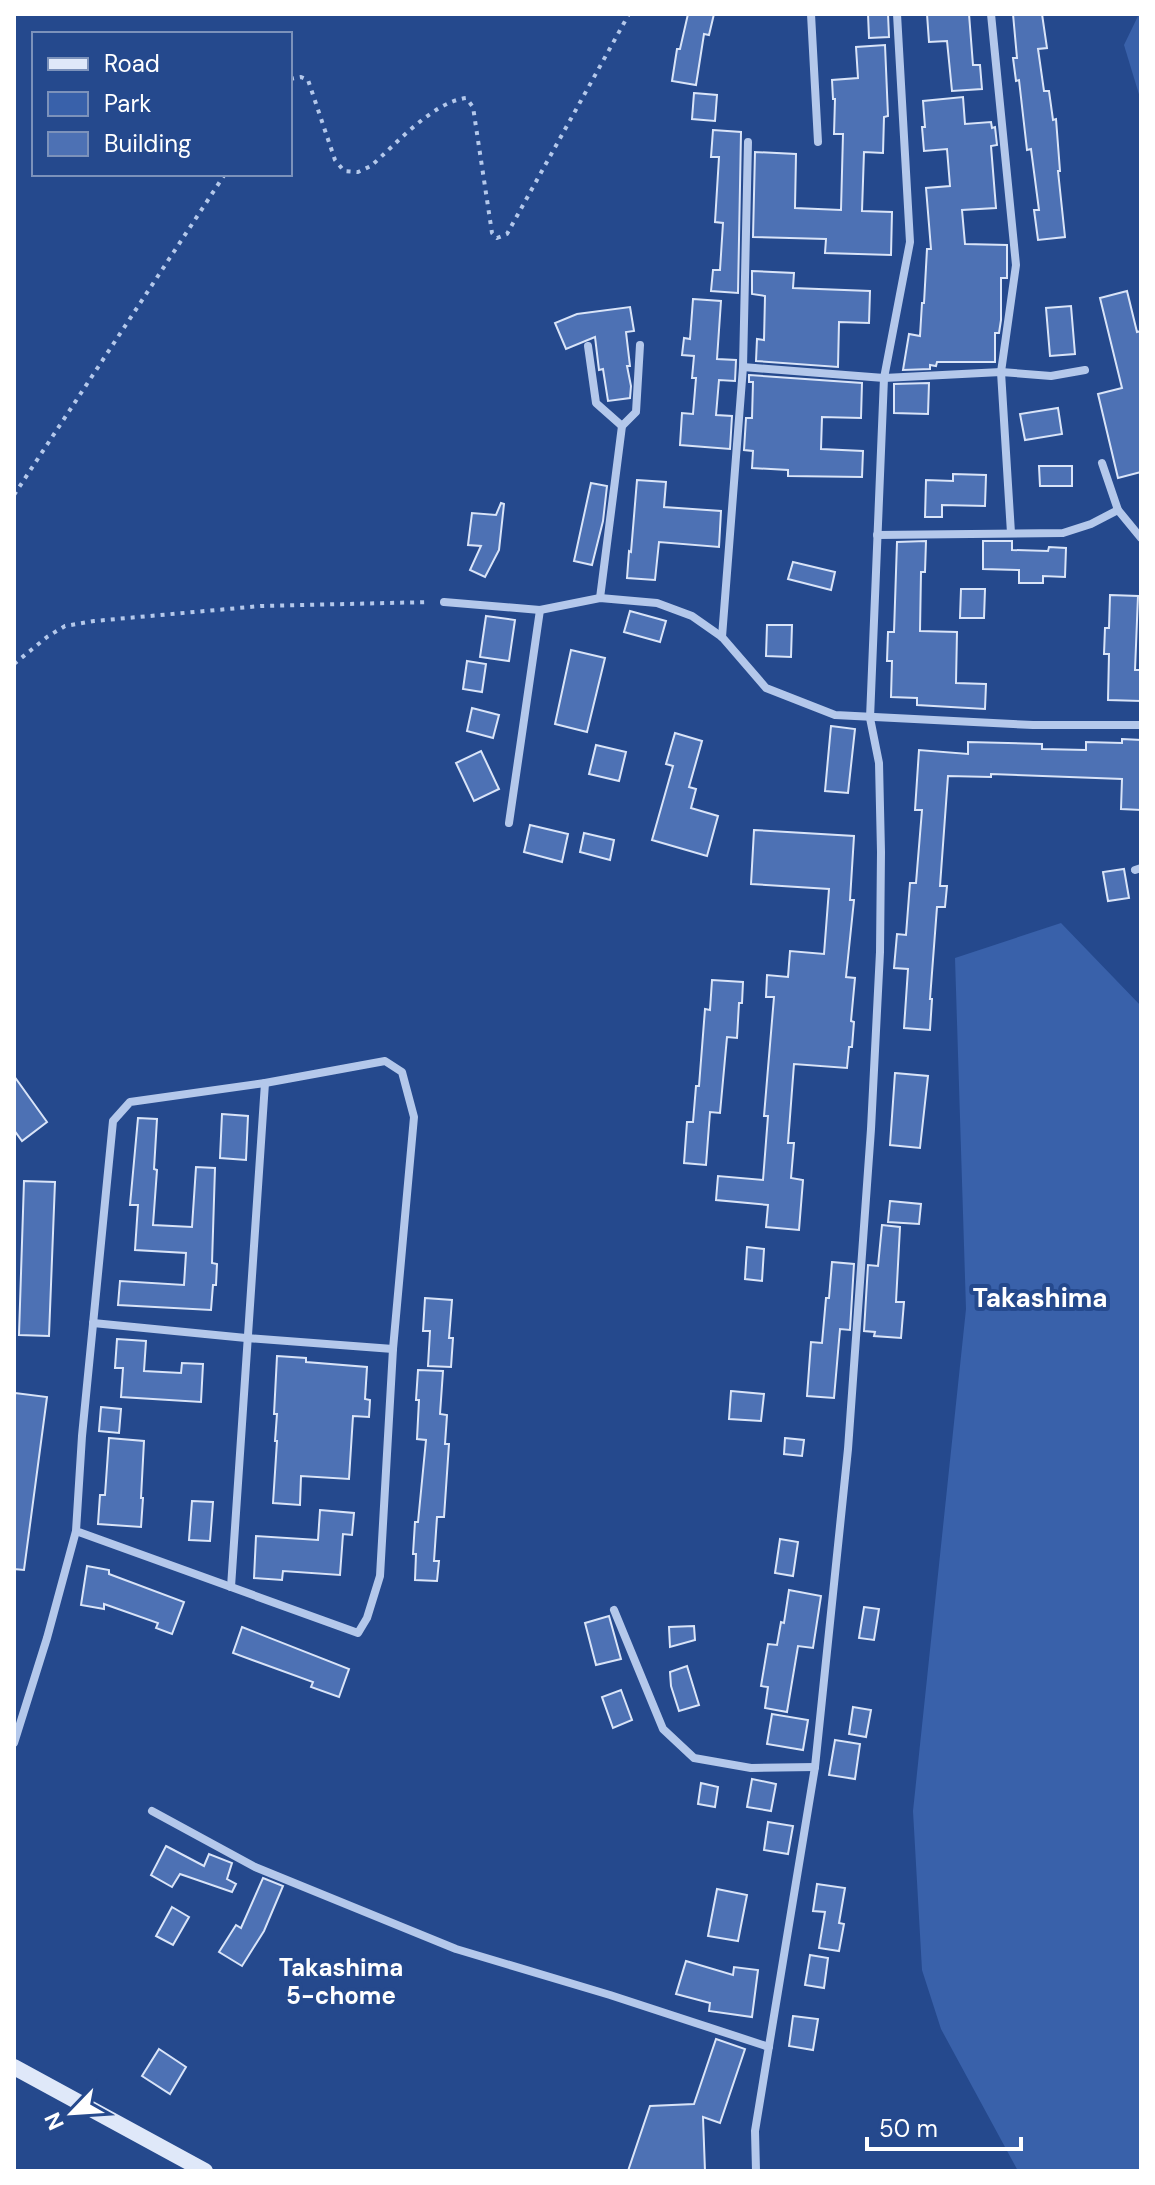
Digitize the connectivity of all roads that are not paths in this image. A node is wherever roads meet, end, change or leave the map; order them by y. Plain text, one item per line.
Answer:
1 (811, 14) edge
2 (897, 14) edge
3 (991, 14) edge
4 (748, 142) dead end
5 (818, 142) dead end
6 (640, 345) dead end
7 (588, 346) dead end
8 (743, 367) junction
9 (1085, 370) dead end
10 (1001, 372) junction
11 (884, 378) junction
12 (622, 426) junction
13 (1102, 463) dead end
14 (1118, 510) junction
15 (1011, 533) junction
16 (877, 535) junction
17 (1141, 538) edge
18 (600, 598) junction
19 (444, 602) road end
20 (540, 610) junction
21 (722, 637) junction
22 (870, 718) junction
23 (1141, 725) edge
24 (509, 823) dead end
25 (265, 1083) junction
26 (93, 1323) junction
27 (246, 1338) junction
28 (393, 1349) junction
29 (76, 1531) junction
30 (231, 1587) junction
31 (614, 1610) dead end
32 (14, 1743) edge
33 (815, 1767) junction
34 (152, 1811) dead end
35 (769, 2047) junction
36 (14, 2067) edge
37 (205, 2171) edge
38 (756, 2171) edge

1 - 5 street
2 - 11 street
3 - 10 street
4 - 8 street
6 - 12 street
7 - 12 street
8 - 11 street
8 - 21 street
9 - 10 street
10 - 11 street
10 - 15 street
11 - 16 street
12 - 18 street
13 - 14 street
14 - 15 street
14 - 17 street
15 - 16 street
16 - 22 street
18 - 20 street
18 - 21 street
19 - 20 street
20 - 24 street
21 - 22 street
22 - 23 street
22 - 33 street
25 - 26 street
25 - 27 street
25 - 28 street
26 - 27 street
26 - 29 street
27 - 28 street
27 - 30 street
28 - 30 street
29 - 30 street
29 - 32 street
31 - 33 street
33 - 35 street
34 - 35 street
35 - 38 street
36 - 37 street

